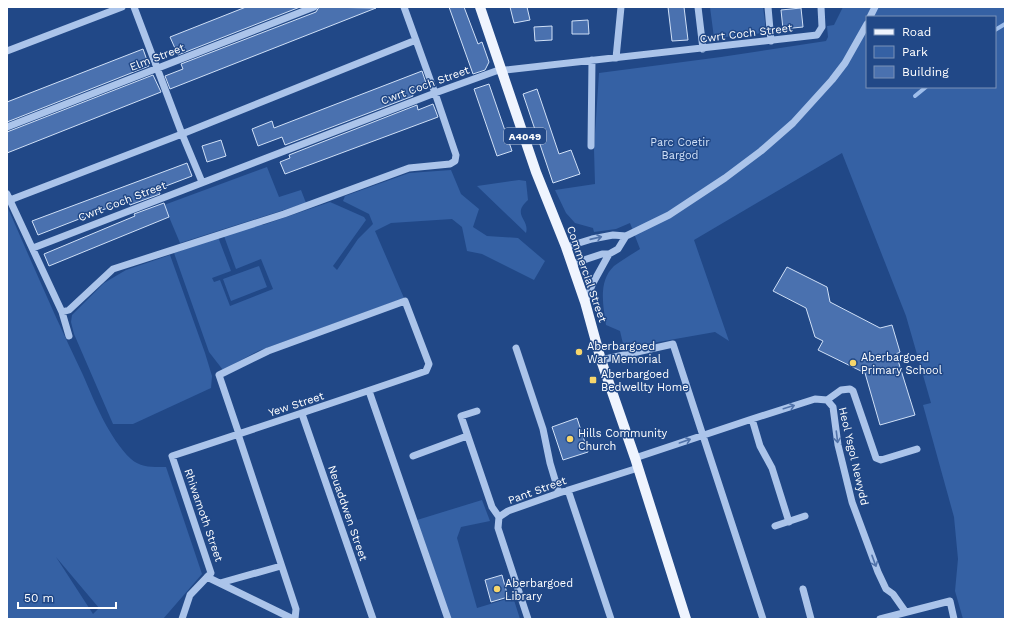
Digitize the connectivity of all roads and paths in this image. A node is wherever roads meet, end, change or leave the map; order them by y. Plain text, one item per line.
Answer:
1 (122, 7) edge
2 (134, 7) edge
3 (314, 7) edge
4 (404, 7) edge
5 (480, 7) edge
6 (621, 7) edge
7 (698, 7) edge
8 (768, 7) edge
9 (821, 7) edge
10 (875, 7) edge
11 (870, 16) edge
12 (866, 26) edge
13 (416, 40) junction
14 (771, 41) junction
15 (703, 49) junction
16 (7, 51) edge
17 (616, 58) junction
18 (592, 60) junction
19 (158, 69) junction
20 (503, 71) junction
21 (435, 93) junction
22 (7, 128) edge
23 (182, 134) junction
24 (591, 146) dead end
25 (202, 182) junction
26 (8, 197) edge
27 (626, 236) junction
28 (566, 247) junction
29 (33, 248) junction
30 (608, 254) junction
31 (572, 264) junction
32 (585, 302) junction
33 (62, 312) junction
34 (69, 336) dead end
35 (516, 348) dead end
36 (601, 360) junction
37 (369, 391) junction
38 (828, 400) junction
39 (477, 411) dead end
40 (302, 414) junction
41 (752, 418) junction
42 (239, 434) junction
43 (702, 435) junction
44 (467, 436) junction
45 (917, 449) dead end
46 (172, 456) joint
47 (414, 456) dead end
48 (635, 458) junction
49 (638, 468) junction
50 (568, 490) junction
51 (559, 493) junction
52 (805, 516) dead end
53 (499, 517) junction
54 (789, 522) junction
55 (775, 526) dead end
56 (282, 566) junction
57 (207, 577) junction
58 (220, 583) junction
59 (803, 589) dead end
60 (905, 611) junction
61 (889, 618) edge
62 (182, 619) edge
63 (294, 619) edge
64 (372, 619) edge
65 (448, 619) edge
66 (528, 619) edge
67 (611, 619) edge
68 (686, 619) edge
69 (763, 619) edge
70 (811, 619) edge
71 (880, 619) edge
72 (954, 619) edge

1 - 16 street
2 - 19 street
3 - 19 street, Elm Street
4 - 13 street
5 - 20 main road, Commercial Street / A4049
6 - 17 street
7 - 15 street
8 - 14 street
9 - 14 street, Cwrt Coch Street
10 - 11 street
12 - 27 street
13 - 21 street
13 - 23 street
14 - 15 street, Cwrt Coch Street
15 - 17 street, Cwrt Coch Street
17 - 18 street, Cwrt Coch Street
18 - 20 street, Cwrt Coch Street
18 - 24 street
19 - 22 street, Elm Street
19 - 23 street
20 - 21 street, Cwrt Coch Street
20 - 28 main road, Commercial Street / A4049
21 - 25 street, Cwrt Coch Street
21 - 33 street
23 - 25 street
23 - 26 street
25 - 29 street, Cwrt Coch Street
26 - 29 street
28 -> 27 street
27 - 30 street
28 - 31 main road, Commercial Street / A4049
29 - 33 street
30 - 31 street
30 - 32 street
31 - 32 main road, Commercial Street / A4049
32 - 36 main road, Commercial Street / A4049
33 - 34 street
35 - 51 street
36 - 43 street
36 - 48 main road, Commercial Street / A4049
37 - 40 street, Yew Street
37 - 42 street, Yew Street
37 - 65 street
41 -> 38 street, Heol Ysgol Newydd
38 - 45 street
38 -> 60 street, Heol Ysgol Newydd
39 - 44 street
40 - 42 street, Yew Street
40 - 64 street, Neuaddwen Street
41 - 43 street, Heol Ysgol Newydd
41 - 54 street
42 - 46 street, Yew Street
42 - 56 street
48 -> 43 street, Heol Ysgol Newydd
43 - 69 street
44 - 47 street
44 - 53 street
46 - 57 street, Rhiwamoth Street
48 - 49 main road, Commercial Street / A4049
49 - 50 street, Pant Street
49 - 68 main road, Commercial Street / A4049
50 - 51 street, Pant Street
50 - 67 street
51 - 53 street, Pant Street
52 - 54 street
53 - 66 street, Pant Street
54 - 55 street
56 - 58 street
56 - 63 street
57 - 58 street
57 - 62 street, Rhiwamoth Street
58 - 63 street
59 - 70 street
60 - 61 street
60 - 72 street
61 - 71 street

